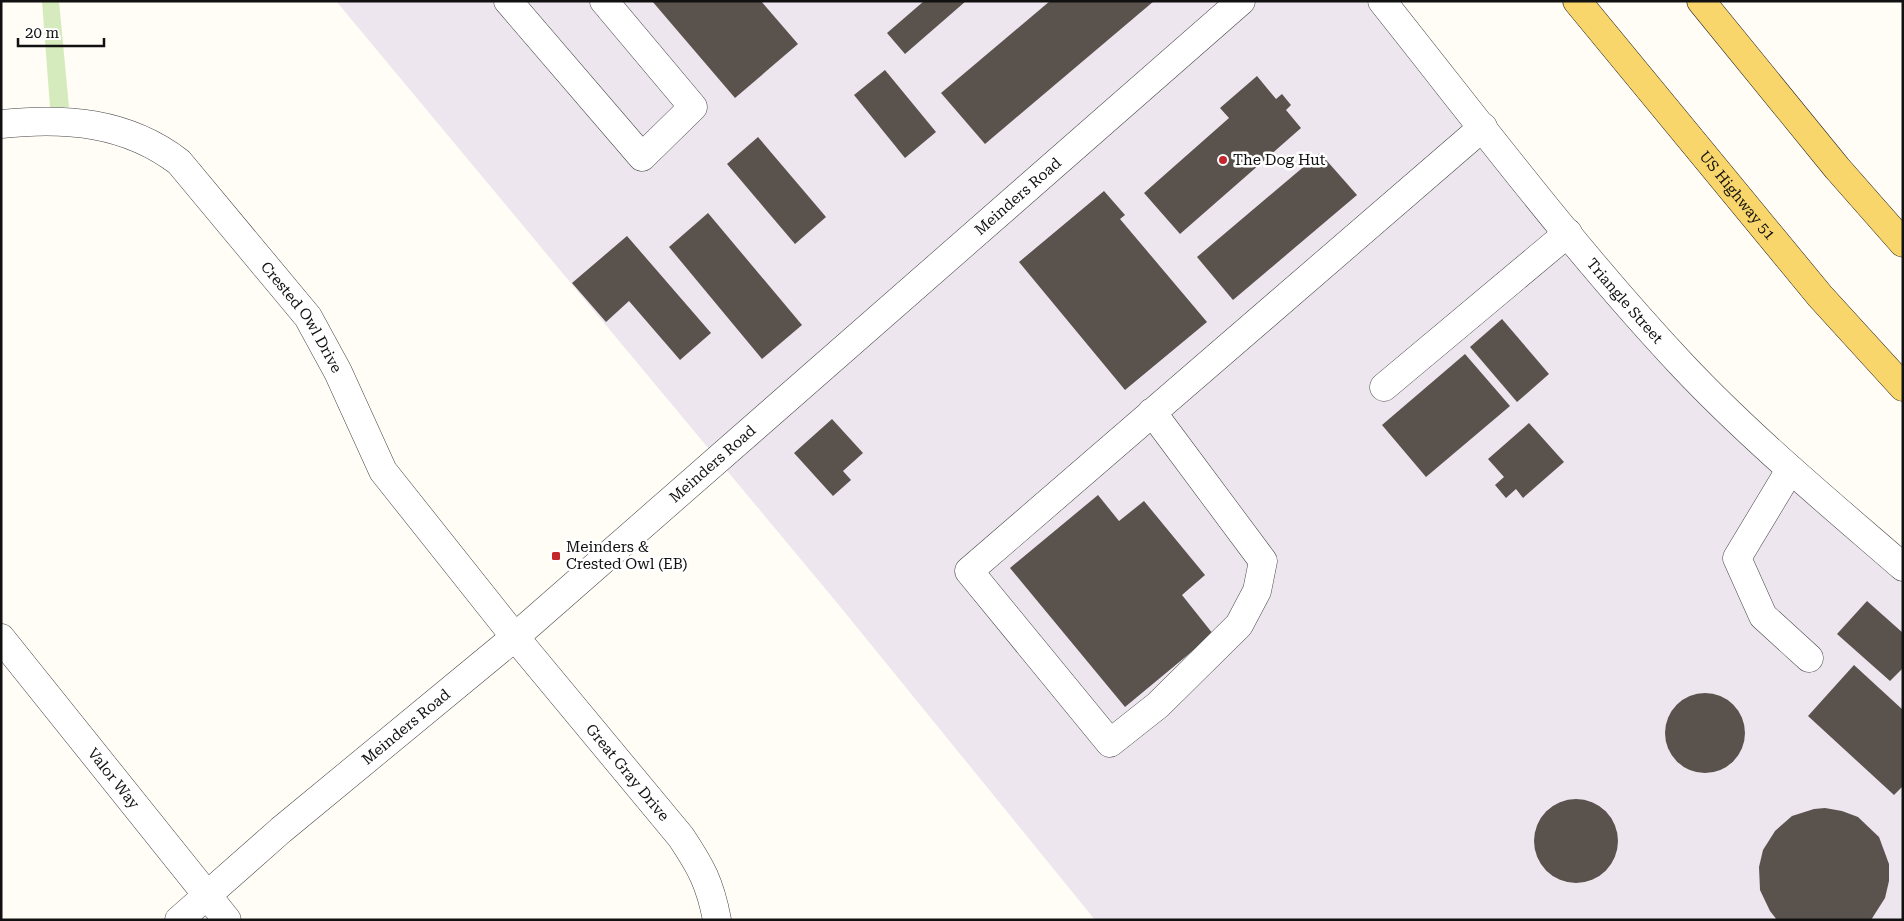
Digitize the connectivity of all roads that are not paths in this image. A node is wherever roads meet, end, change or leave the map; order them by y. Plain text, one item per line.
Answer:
1 (508, 1) edge
2 (604, 1) edge
3 (1241, 1) edge
4 (1382, 1) edge
5 (1577, 1) edge
6 (1701, 1) edge
7 (1, 124) edge
8 (1482, 127) junction
9 (1568, 233) junction
10 (1903, 244) edge
11 (1903, 386) edge
12 (1384, 387) dead end
13 (1152, 412) junction
14 (1790, 470) junction
15 (1903, 567) edge
16 (514, 637) junction
17 (1, 638) edge
18 (1809, 658) dead end
19 (206, 895) junction
20 (179, 920) edge
21 (227, 920) edge
22 (717, 920) edge

1 - 2 street
3 - 16 street, Meinders Road
4 - 8 street, Triangle Street
5 - 11 main road, US Highway 51
6 - 10 main road
7 - 16 street, Crested Owl Drive
8 - 9 street, Triangle Street
8 - 13 street
9 - 12 street
9 - 14 street, Triangle Street
13 - 13 street
14 - 15 street, Triangle Street
14 - 18 street
16 - 19 street, Meinders Road
16 - 22 street, Great Gray Drive
17 - 19 street, Valor Way
19 - 20 street, Meinders Road
19 - 21 street, Valor Way

